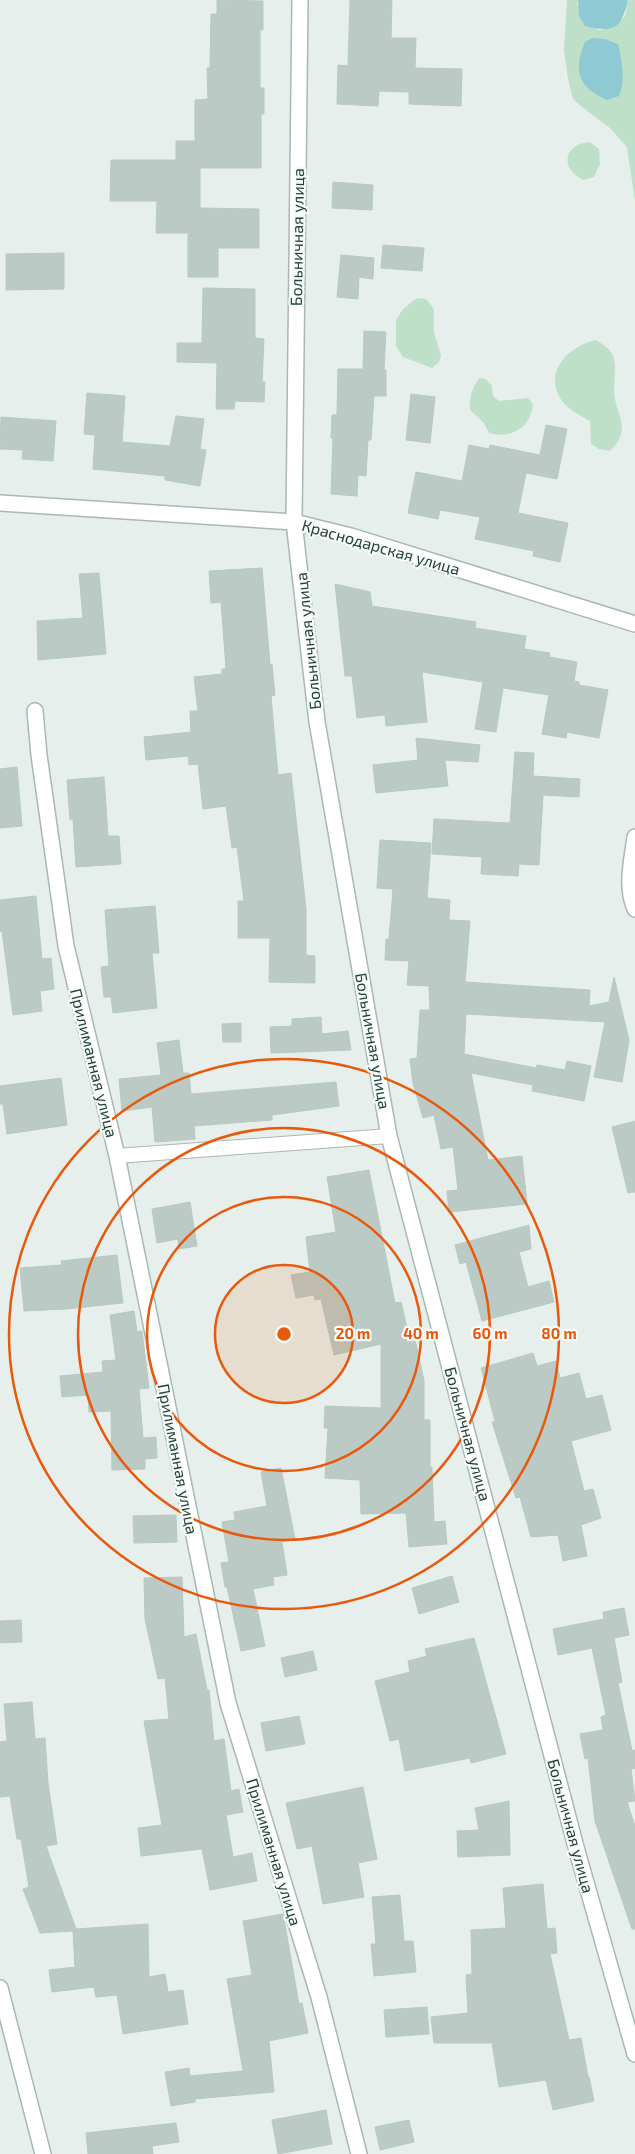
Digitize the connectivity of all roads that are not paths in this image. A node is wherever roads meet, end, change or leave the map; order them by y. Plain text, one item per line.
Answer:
1 (300, 0) edge
2 (0, 503) edge
3 (294, 522) junction
4 (635, 624) edge
5 (35, 710) dead end
6 (635, 837) edge
7 (635, 909) edge
8 (389, 1136) junction
9 (117, 1156) junction
10 (0, 1988) edge
11 (635, 2054) edge
12 (43, 2154) edge
13 (359, 2154) edge

1 - 3 street, Больничная улица
2 - 3 street, Краснодарская улица
3 - 4 street, Краснодарская улица
3 - 8 street, Больничная улица
5 - 9 street, Прилиманная улица
6 - 7 street
8 - 9 lane
8 - 11 street, Больничная улица
9 - 13 street, Прилиманная улица
10 - 12 street

